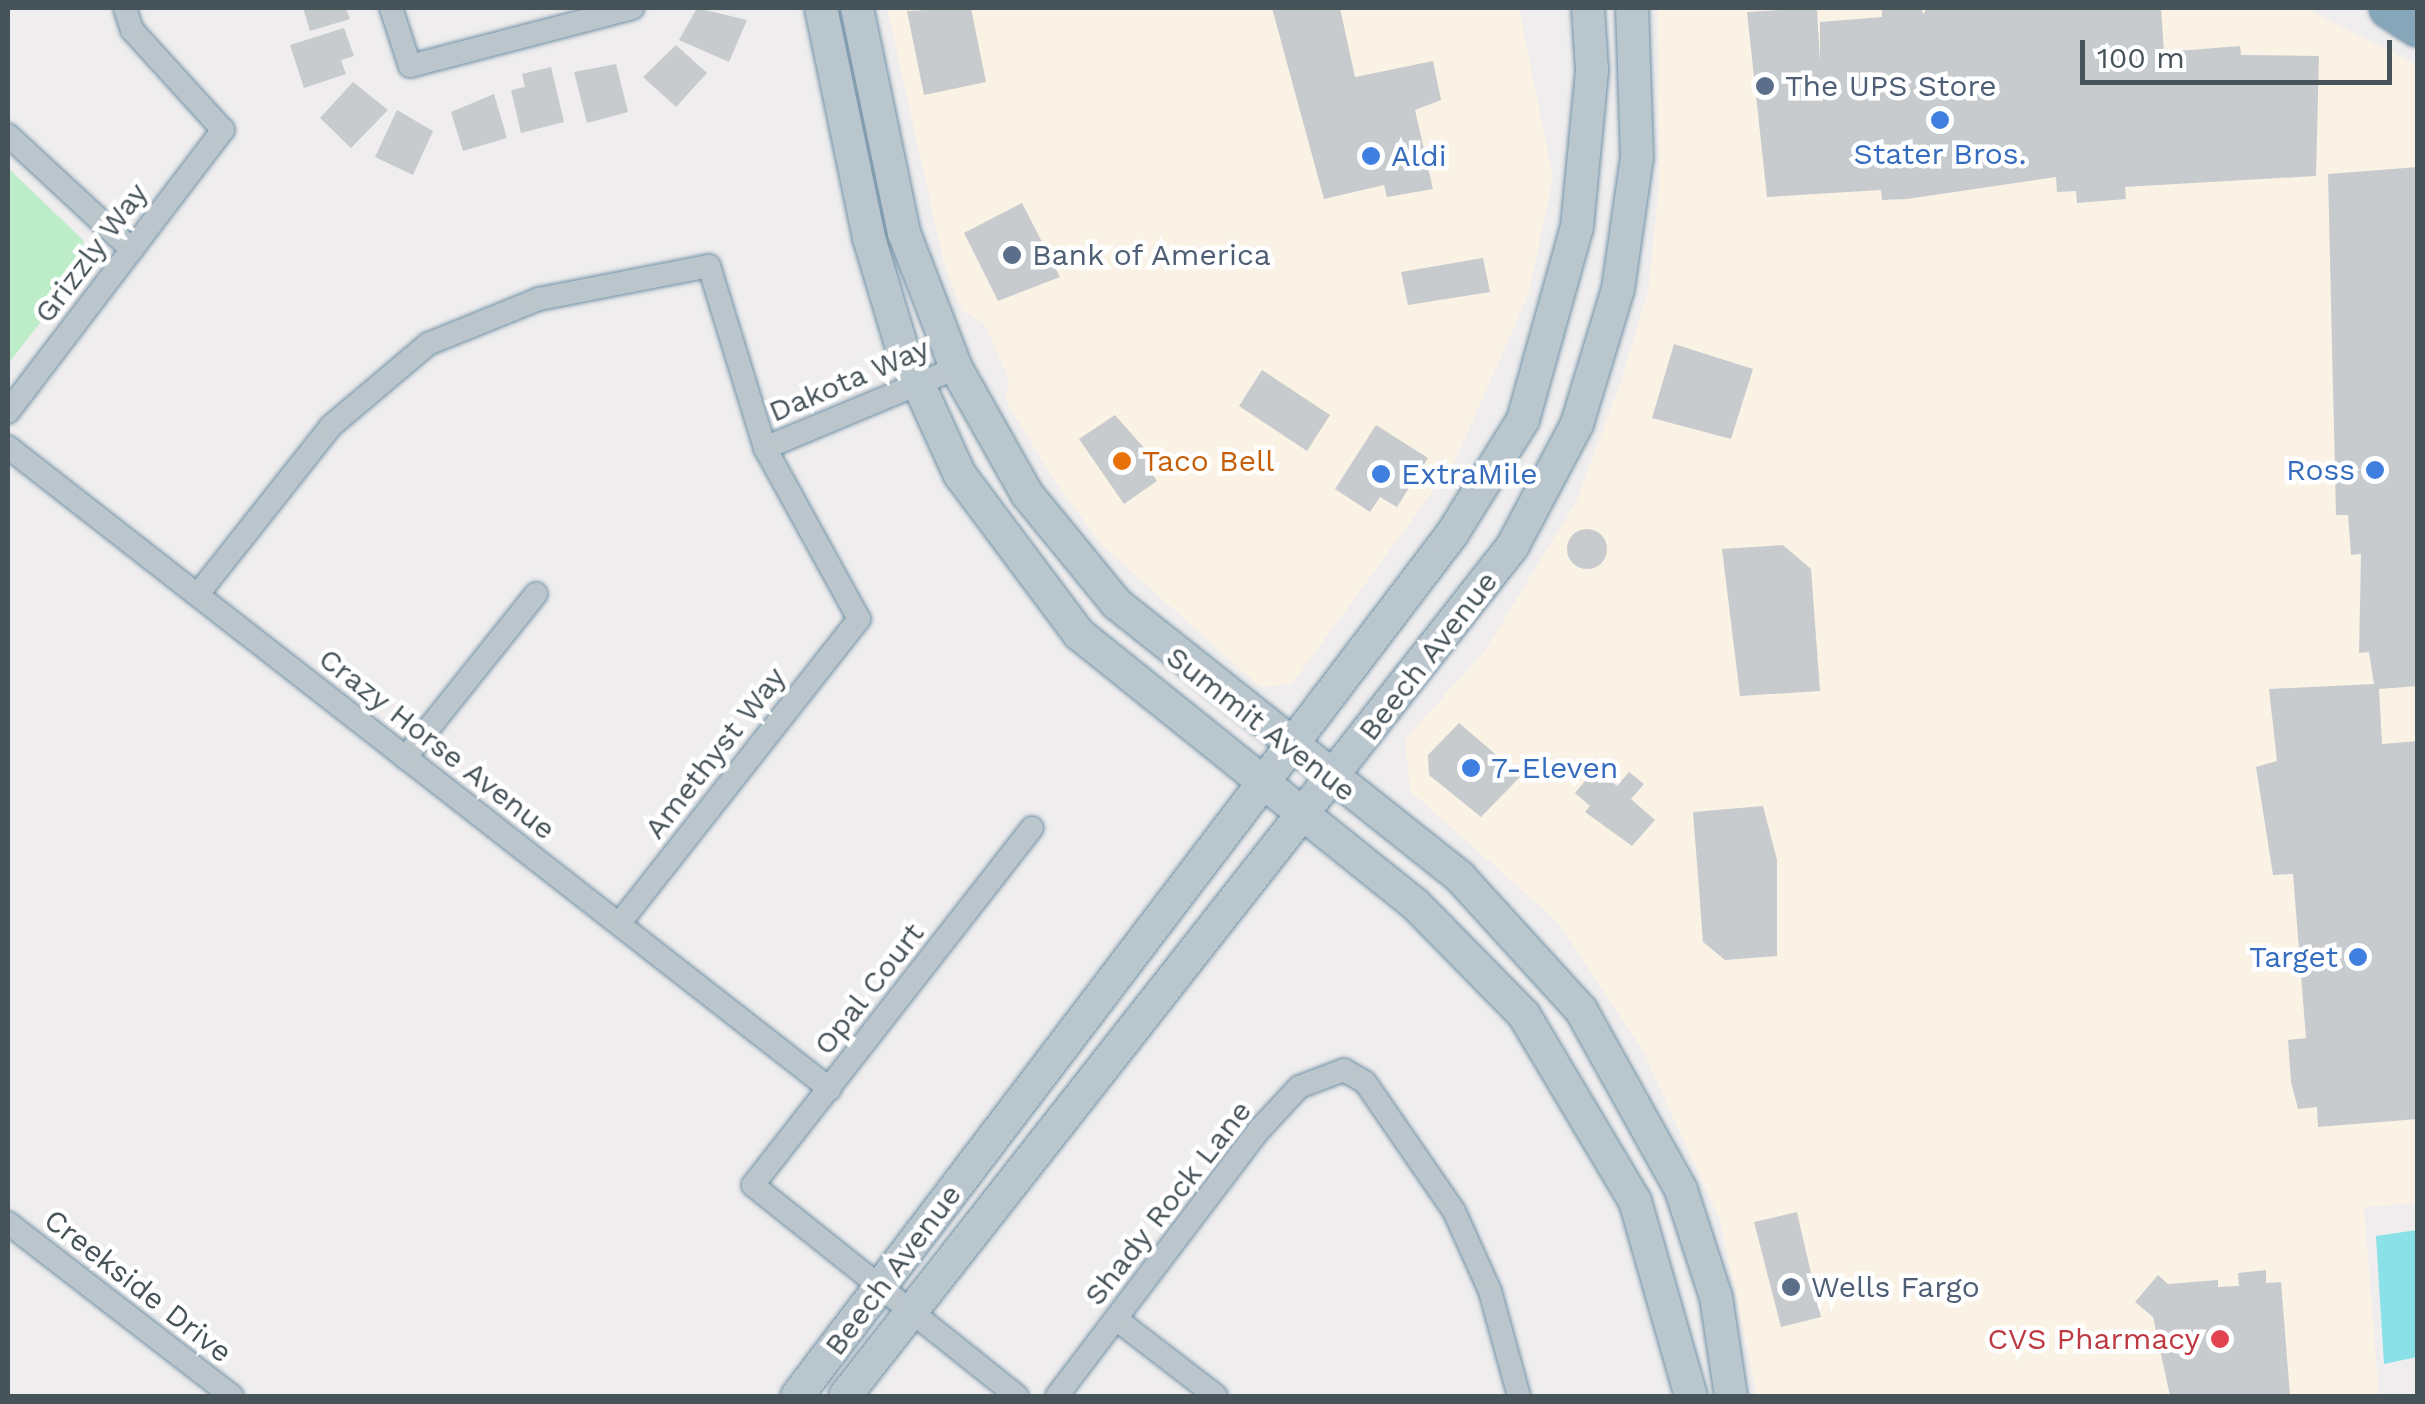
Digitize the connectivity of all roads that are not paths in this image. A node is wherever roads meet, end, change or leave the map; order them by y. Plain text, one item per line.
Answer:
1 (125, 8) edge
2 (391, 8) edge
3 (633, 8) edge
4 (821, 8) edge
5 (857, 8) edge
6 (1588, 8) edge
7 (1632, 8) edge
8 (2390, 8) edge
9 (2418, 26) edge
10 (8, 134) edge
11 (132, 250) junction
12 (956, 368) junction
13 (918, 386) junction
14 (8, 412) edge
15 (8, 446) edge
16 (765, 448) junction
17 (198, 594) junction
18 (536, 594) dead end
19 (1288, 749) junction
20 (405, 758) junction
21 (1330, 780) junction
22 (1259, 786) junction
23 (1298, 817) junction
24 (1032, 828) dead end
25 (618, 924) junction
26 (830, 1089) junction
27 (8, 1223) edge
28 (879, 1289) junction
29 (910, 1314) junction
30 (1116, 1319) junction
31 (232, 1396) edge
32 (798, 1396) edge
33 (845, 1396) edge
34 (1017, 1396) edge
35 (1058, 1396) edge
36 (1216, 1396) edge
37 (1519, 1396) edge
38 (1691, 1396) edge
39 (1731, 1396) edge

1 - 11 street, Grizzly Way
2 - 3 street
4 - 13 main road, Summit Avenue
5 - 12 main road, Summit Avenue
6 - 19 main road, Beech Avenue
7 - 21 main road, Beech Avenue
8 - 9 highway
10 - 11 street
11 - 14 street, Grizzly Way
12 - 13 street, Dakota Way
12 - 19 main road, Summit Avenue
13 - 16 street, Dakota Way
13 - 22 main road, Summit Avenue
15 - 17 street, Crazy Horse Avenue
16 - 17 street
16 - 25 street, Amethyst Way
17 - 20 street, Crazy Horse Avenue
18 - 20 street
19 - 21 main road, Summit Avenue
19 - 22 main road, Beech Avenue
20 - 25 street, Crazy Horse Avenue
21 - 23 main road, Beech Avenue
21 - 39 main road, Summit Avenue
22 - 23 main road, Summit Avenue
22 - 28 main road, Beech Avenue
23 - 29 main road, Beech Avenue
23 - 38 main road, Summit Avenue
24 - 26 street, Opal Court
25 - 26 street, Crazy Horse Avenue
26 - 28 street, Opal Court
27 - 31 street, Creekside Drive
28 - 29 street
28 - 32 main road, Beech Avenue
29 - 33 main road, Beech Avenue
29 - 34 street
30 - 35 street, Shady Rock Lane
30 - 36 street
30 - 37 street, Shady Rock Lane

